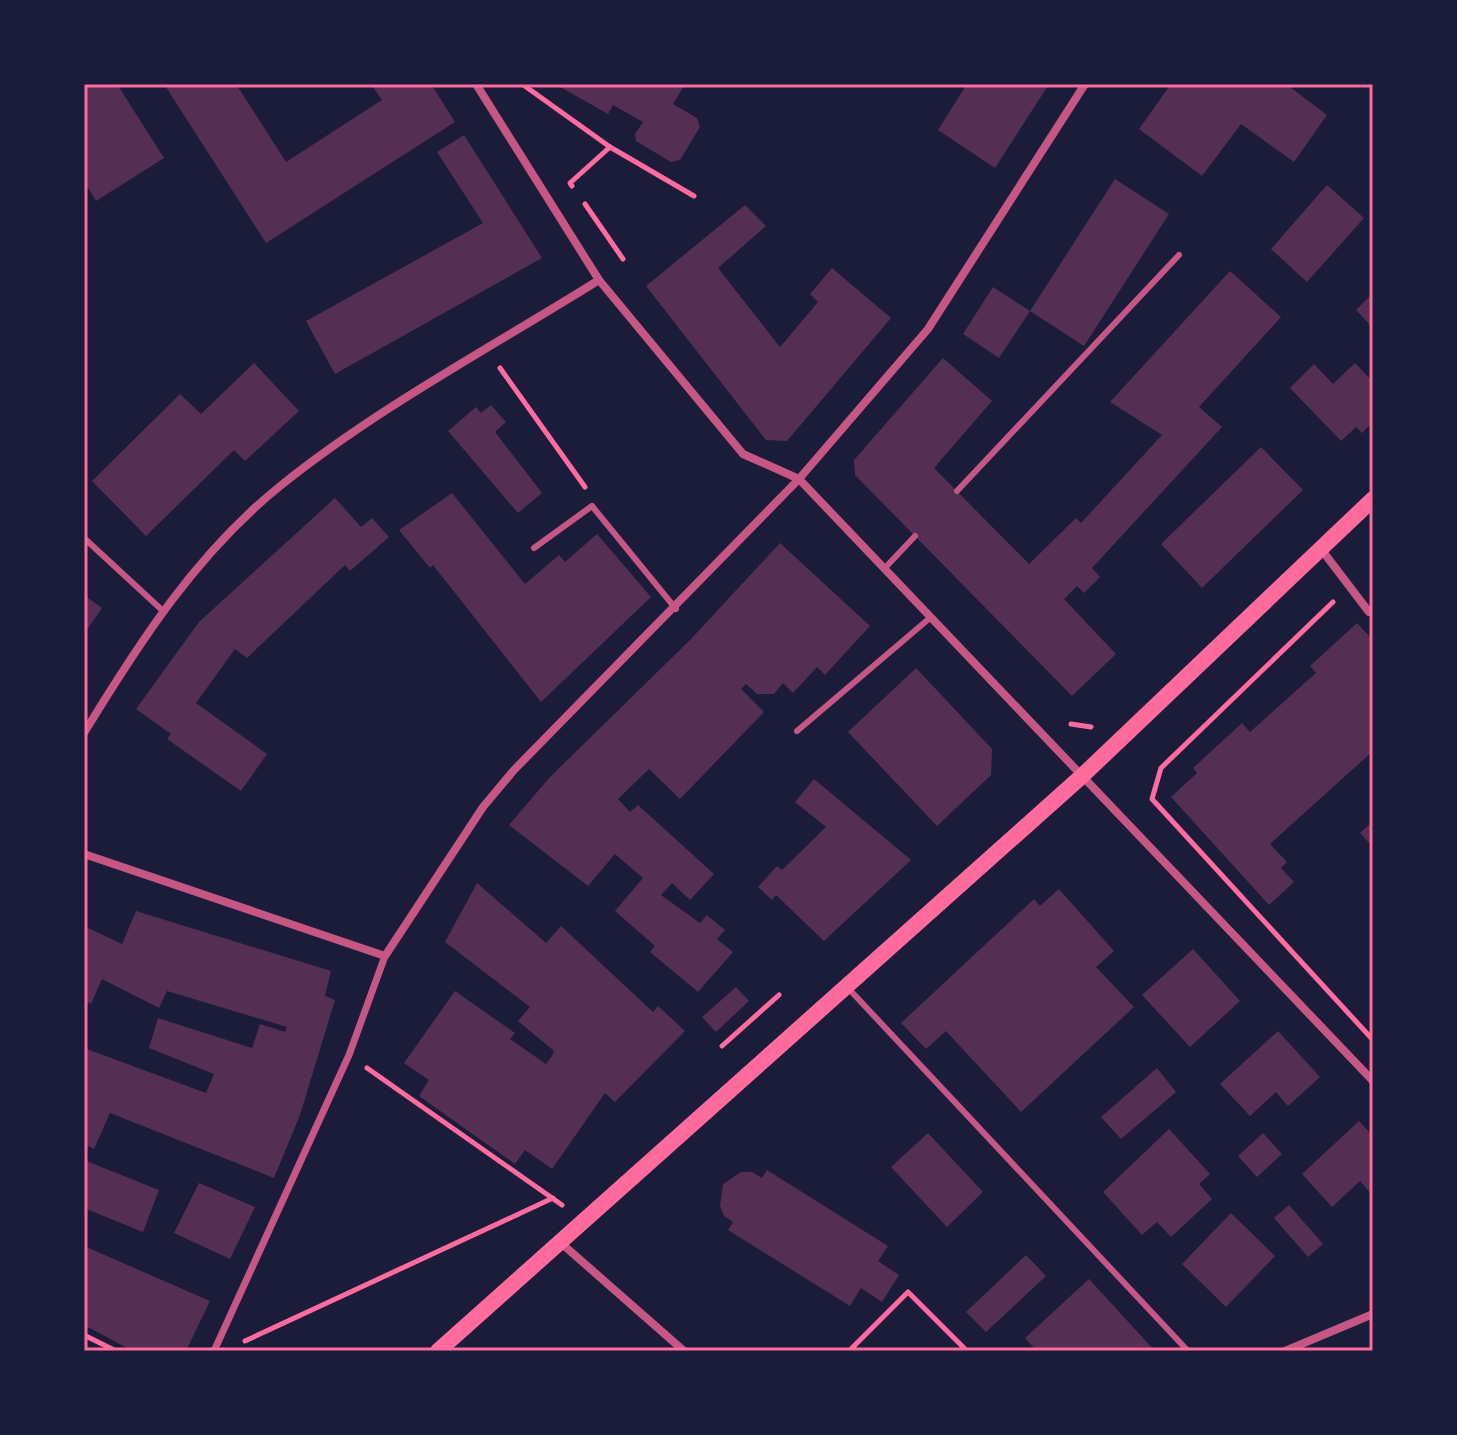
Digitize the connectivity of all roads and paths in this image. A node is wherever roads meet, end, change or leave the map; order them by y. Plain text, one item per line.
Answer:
1 (476, 84) edge
2 (522, 84) edge
3 (1085, 84) edge
4 (610, 147) junction
5 (694, 196) dead end
6 (1179, 255) dead end
7 (623, 259) dead end
8 (599, 280) junction
9 (481, 354) junction
10 (799, 479) junction
11 (957, 491) dead end
12 (1373, 499) edge
13 (592, 506) junction
14 (915, 536) dead end
15 (84, 538) edge
16 (534, 548) dead end
17 (1321, 549) junction
18 (884, 569) junction
19 (1340, 595) dead end
20 (676, 609) junction
21 (162, 610) junction
22 (1369, 612) dead end
23 (931, 617) junction
24 (797, 731) dead end
25 (84, 733) edge
26 (1082, 776) junction
27 (84, 854) edge
28 (385, 956) junction
29 (845, 985) junction
30 (779, 995) dead end
31 (1373, 1040) edge
32 (722, 1046) dead end
33 (349, 1055) junction
34 (1373, 1081) edge
35 (553, 1198) junction
36 (585, 1222) junction
37 (561, 1243) junction
38 (1373, 1314) edge
39 (84, 1335) edge
40 (237, 1344) dead end
41 (116, 1351) edge
42 (214, 1351) edge
43 (438, 1351) edge
44 (684, 1351) edge
45 (849, 1351) edge
46 (967, 1351) edge
47 (1188, 1351) edge
48 (1285, 1351) edge

1 - 8 street
2 - 4 path
3 - 10 street
4 - 5 path
4 - 7 path
6 - 11 lane
8 - 9 street
8 - 10 street
9 - 13 path
9 - 21 street
10 - 18 street
10 - 20 street
12 - 17 main road
13 - 16 lane
13 - 20 lane
14 - 18 lane
15 - 21 lane
17 - 22 street
17 - 26 main road
18 - 23 street
19 - 31 path
20 - 28 street
21 - 25 street
23 - 24 lane
23 - 26 street
26 - 29 main road
26 - 34 street
27 - 28 street
28 - 33 street
29 - 36 main road
29 - 47 lane
30 - 32 path
33 - 35 path
33 - 42 street
35 - 36 path
35 - 40 path
36 - 37 main road
37 - 43 main road
37 - 44 street
38 - 48 street
39 - 41 path
45 - 46 path

